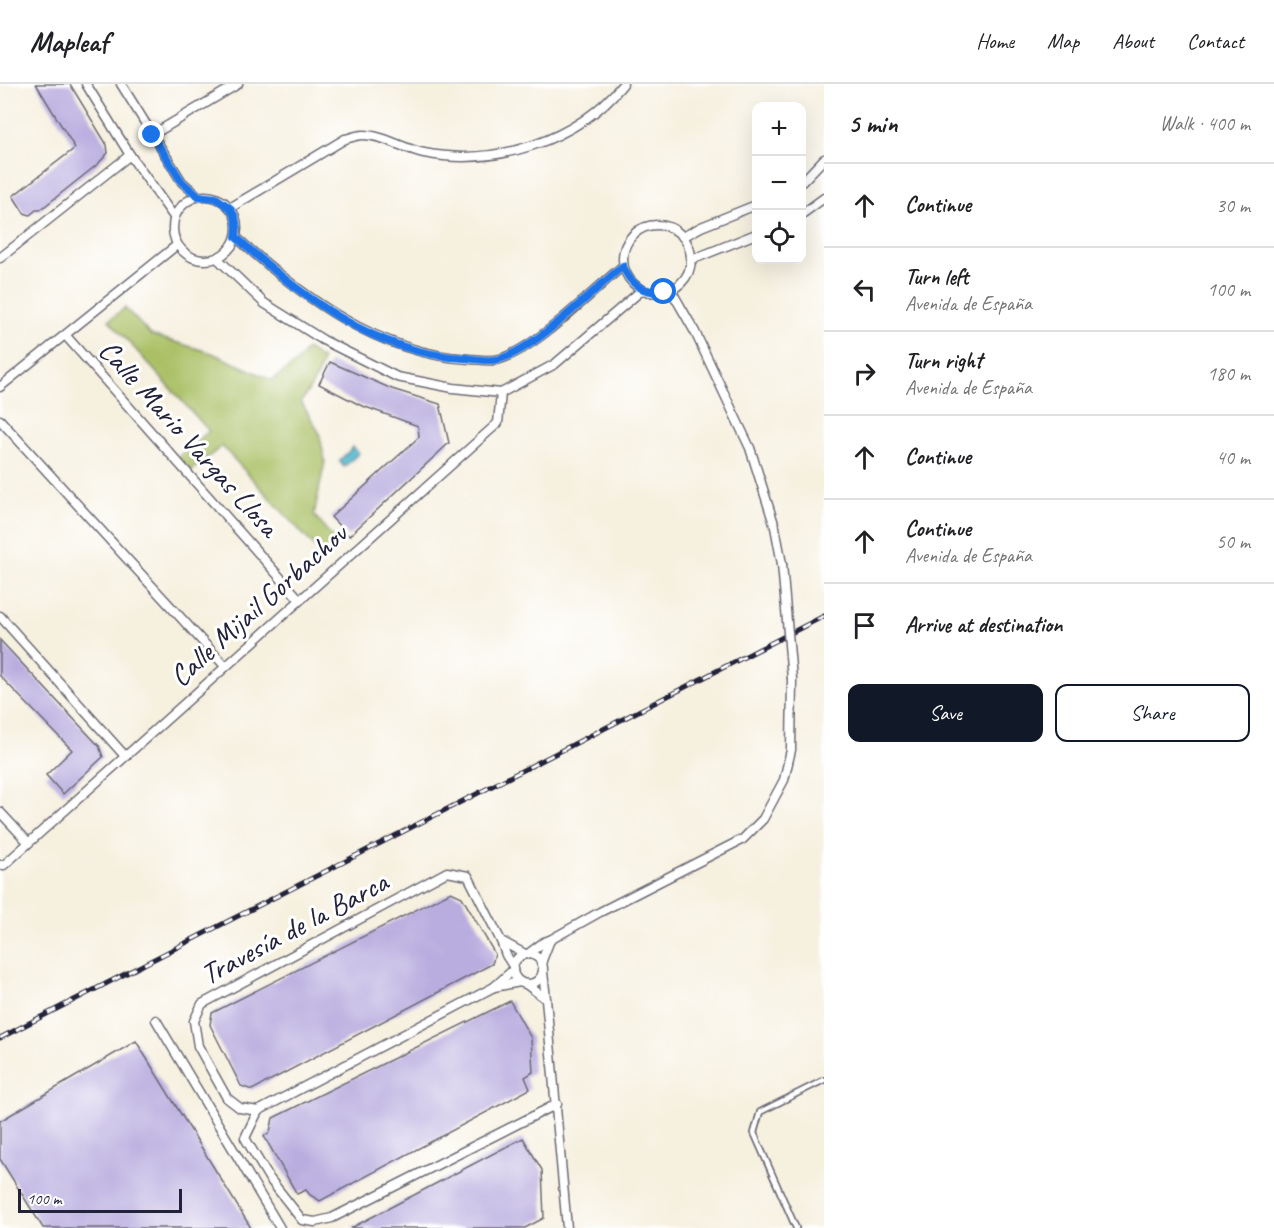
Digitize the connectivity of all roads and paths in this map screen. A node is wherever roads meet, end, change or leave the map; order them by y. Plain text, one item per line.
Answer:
1 (86, 84) edge
2 (121, 84) edge
3 (238, 84) edge
4 (623, 84) edge
5 (152, 135) junction
6 (130, 155) junction
7 (824, 159) edge
8 (806, 177) edge
9 (198, 196) junction
10 (824, 198) edge
11 (752, 207) edge
12 (230, 208) junction
13 (806, 211) edge
14 (174, 217) junction
15 (752, 236) edge
16 (236, 237) junction
17 (683, 237) junction
18 (177, 245) junction
19 (0, 258) edge
20 (217, 258) junction
21 (691, 260) junction
22 (623, 266) junction
23 (642, 290) junction
24 (671, 290) junction
25 (66, 336) junction
26 (0, 387) edge
27 (501, 393) junction
28 (0, 420) edge
29 (300, 600) junction
30 (0, 616) edge
31 (225, 666) junction
32 (125, 756) junction
33 (0, 812) edge
34 (28, 842) junction
35 (0, 865) edge
36 (550, 940) junction
37 (501, 941) junction
38 (527, 954) junction
39 (542, 967) junction
40 (513, 968) junction
41 (523, 983) junction
42 (494, 987) junction
43 (546, 999) junction
44 (156, 1020) dead end
45 (824, 1080) edge
46 (557, 1104) junction
47 (258, 1111) junction
48 (280, 1228) edge
49 (567, 1228) edge
50 (796, 1228) edge

1 - 6 street
2 - 5 street
3 - 5 street
4 - 12 street
5 - 9 street
6 - 14 street
6 - 19 street
7 - 8 street
9 - 12 street
9 - 14 street
10 - 13 street
11 - 17 street
12 - 16 street
14 - 18 street
15 - 21 street
16 - 20 street
16 - 22 street
17 - 21 street
17 - 22 street
18 - 20 street
18 - 25 street
20 - 27 street
21 - 24 street
22 - 23 street
23 - 24 street
23 - 27 street
24 - 36 street, bridge
25 - 26 street
25 - 29 street, Calle Mario Vargas Llosa
27 - 29 street, Calle Mijail Gorbachov
28 - 31 street
29 - 31 street, Calle Mijail Gorbachov
30 - 32 street
31 - 32 street, Calle Mijail Gorbachov
32 - 34 street, Calle Mijail Gorbachov
33 - 34 street
34 - 35 street, Calle Mijail Gorbachov
36 - 38 street
36 - 39 street
37 - 38 street
37 - 40 street
37 - 47 street, Travesía de la Barca
38 - 39 street
38 - 40 street
39 - 41 street
39 - 43 street
40 - 41 street
40 - 42 street
41 - 42 street
41 - 43 street
42 - 47 street
43 - 46 street
44 - 48 street
45 - 50 lane
46 - 47 street
46 - 49 street

